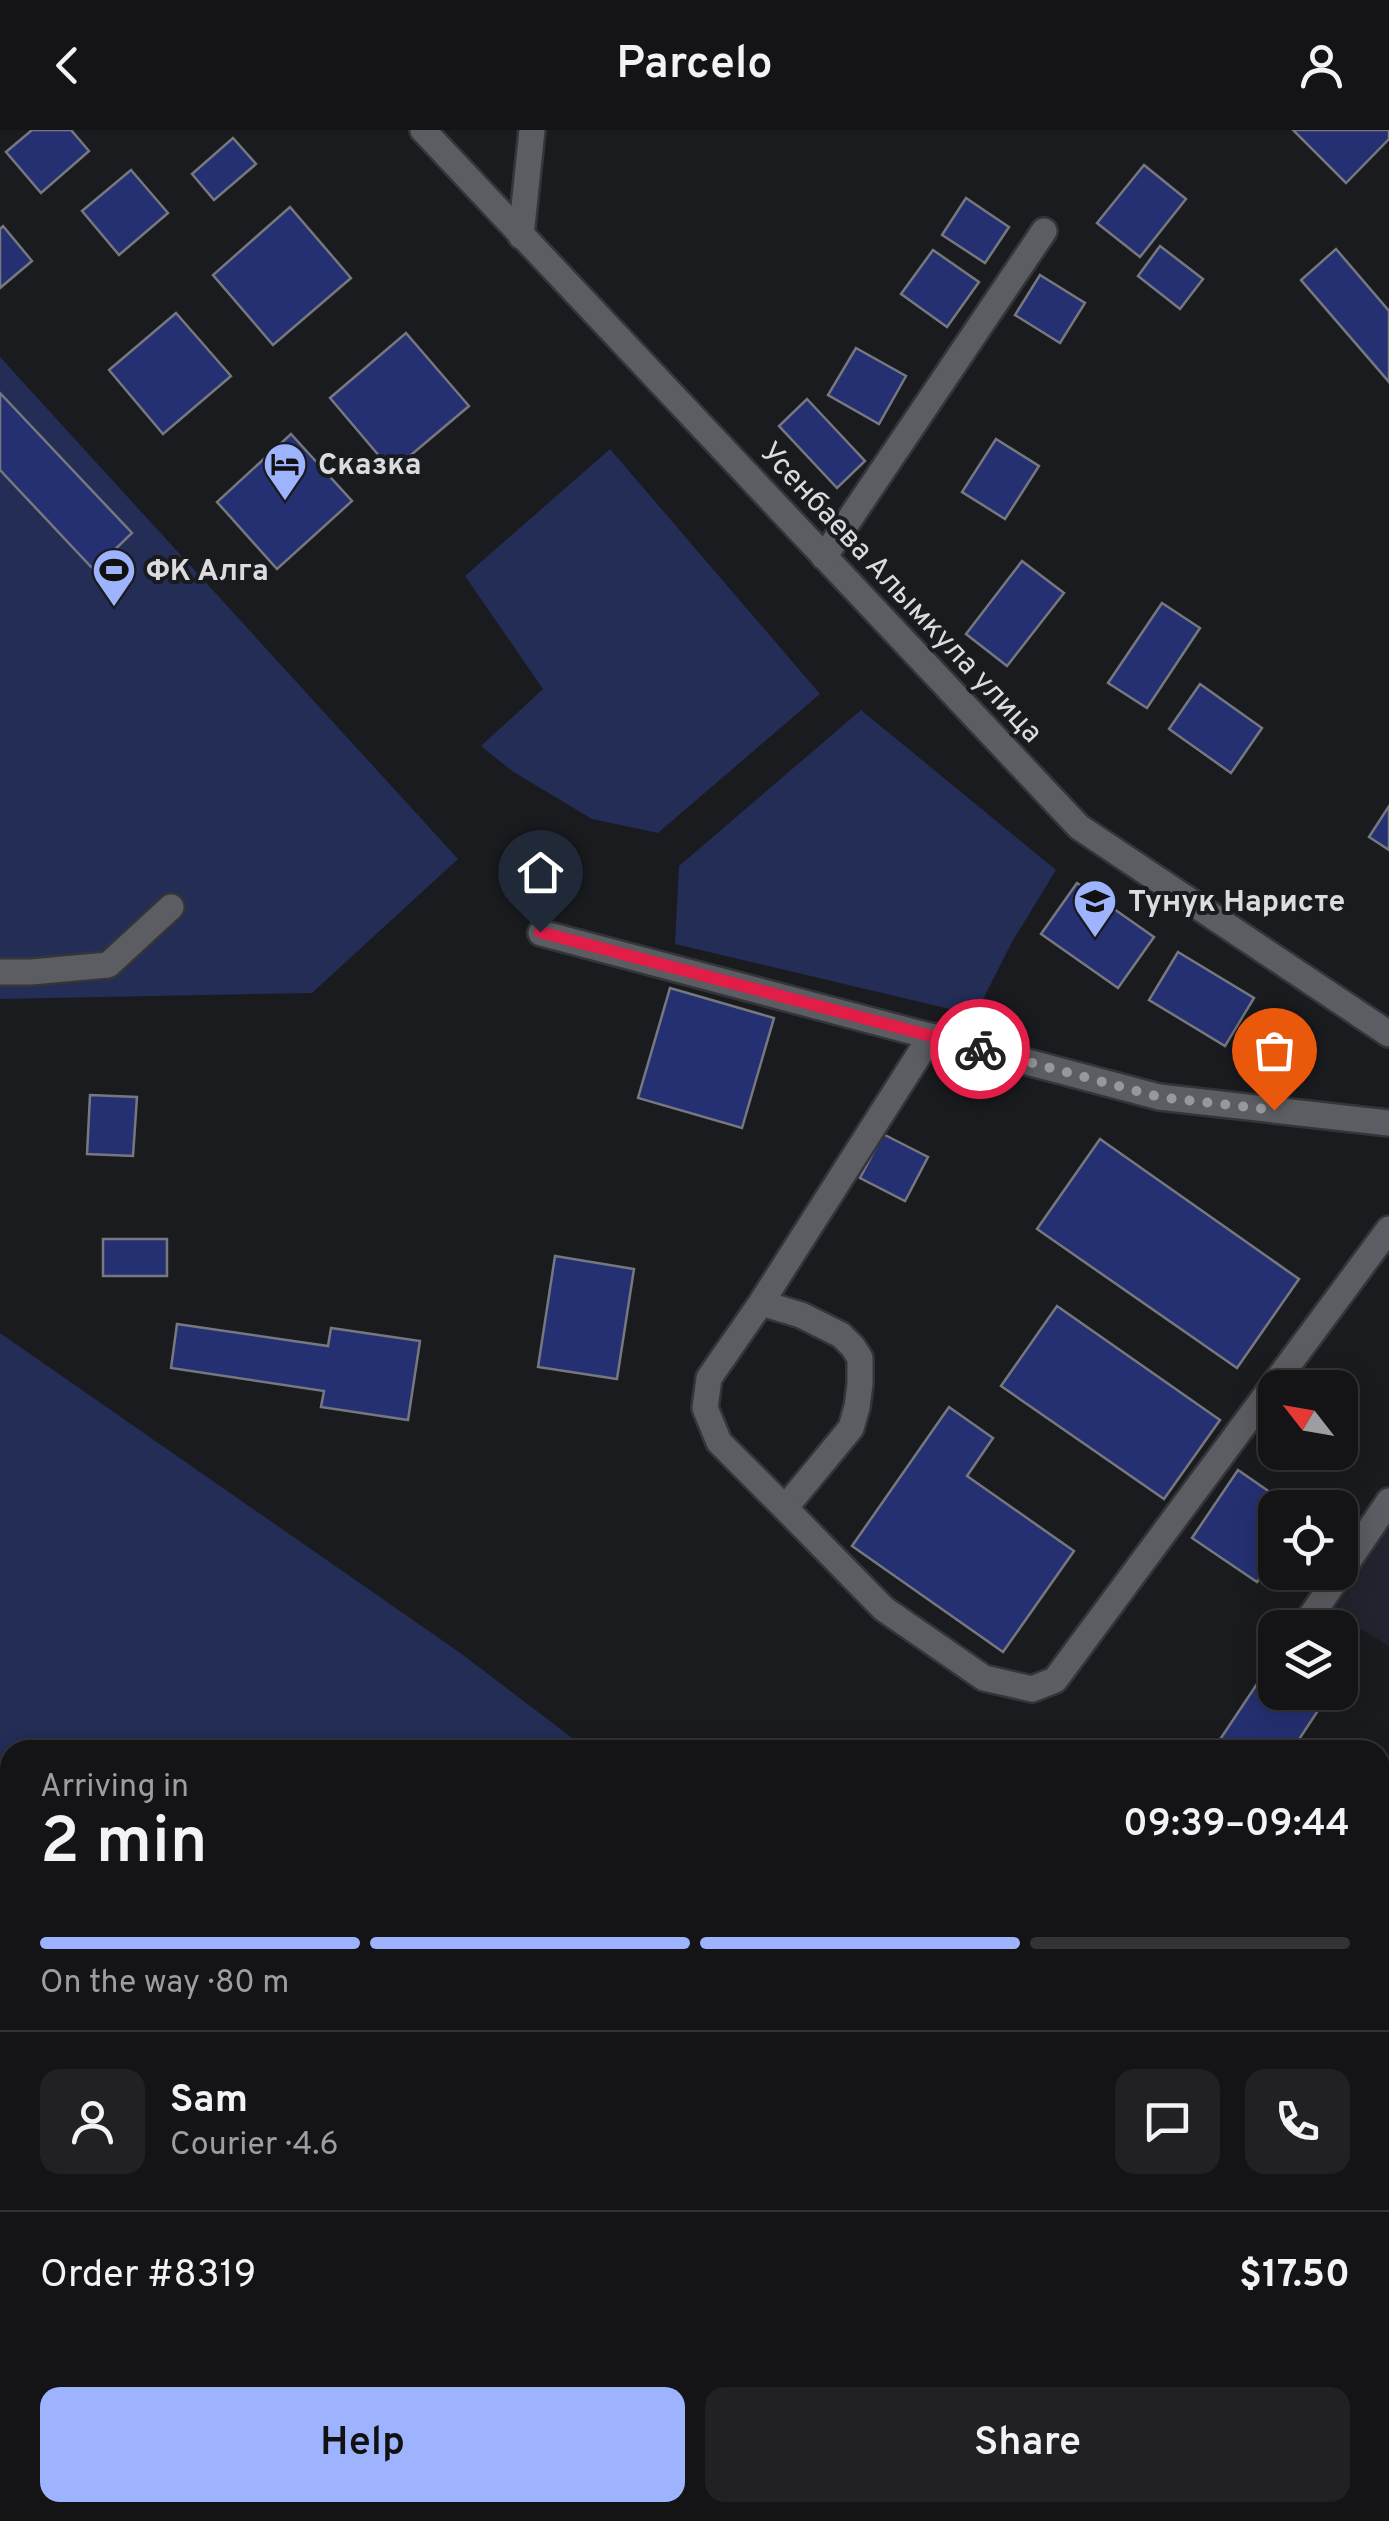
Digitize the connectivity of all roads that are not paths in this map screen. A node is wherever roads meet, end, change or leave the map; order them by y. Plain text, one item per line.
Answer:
1 (423, 130) edge
2 (532, 130) edge
3 (1044, 231) dead end
4 (521, 236) junction
5 (824, 557) junction
6 (171, 908) dead end
7 (540, 932) dead end
8 (0, 972) edge
9 (1389, 1034) edge
10 (931, 1036) junction
11 (1389, 1123) edge
12 (1389, 1230) edge
13 (761, 1303) junction
14 (1389, 1500) edge
15 (785, 1508) junction
16 (1315, 1610) edge

1 - 4 street, Усенбаева Алымкула улица
2 - 4 street
3 - 5 street
4 - 5 street, Усенбаева Алымкула улица
5 - 9 street, Усенбаева Алымкула улица
6 - 8 street
7 - 10 street
10 - 11 street
10 - 13 street
12 - 15 street
13 - 15 street
13 - 15 street
14 - 16 street

